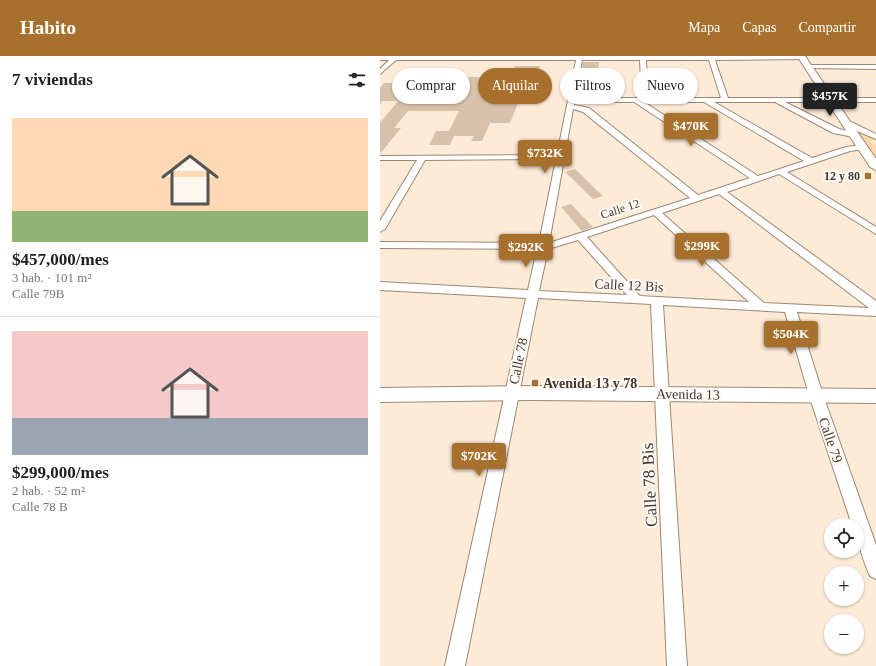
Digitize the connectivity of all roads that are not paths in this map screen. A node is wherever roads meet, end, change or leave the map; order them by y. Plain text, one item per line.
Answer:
1 (395, 57) edge
2 (464, 57) edge
3 (522, 57) edge
4 (580, 57) edge
5 (643, 57) edge
6 (711, 57) edge
7 (802, 57) edge
8 (380, 58) edge
9 (809, 67) junction
10 (876, 67) edge
11 (578, 68) edge
12 (644, 68) edge
13 (380, 72) edge
14 (698, 100) edge
15 (705, 100) junction
16 (725, 100) junction
17 (776, 100) junction
18 (832, 100) junction
19 (862, 100) junction
20 (876, 100) edge
21 (571, 104) edge
22 (573, 104) edge
23 (642, 104) edge
24 (876, 106) edge
25 (846, 123) junction
26 (853, 135) junction
27 (876, 137) edge
28 (861, 146) junction
29 (559, 157) junction
30 (380, 158) edge
31 (422, 158) junction
32 (812, 162) junction
33 (876, 167) edge
34 (781, 172) junction
35 (757, 179) junction
36 (720, 191) junction
37 (696, 198) junction
38 (655, 211) junction
39 (380, 229) edge
40 (876, 231) edge
41 (580, 236) junction
42 (380, 245) edge
43 (543, 246) junction
44 (380, 286) edge
45 (532, 295) junction
46 (637, 300) junction
47 (656, 301) junction
48 (762, 307) junction
49 (876, 307) edge
50 (790, 308) junction
51 (876, 312) edge
52 (511, 393) junction
53 (664, 394) junction
54 (380, 395) edge
55 (816, 396) junction
56 (876, 396) edge
57 (876, 570) edge
58 (455, 666) edge
59 (677, 666) edge

1 - 2 street
1 - 8 street
1 - 13 street
2 - 3 street
3 - 4 street
4 - 5 street
4 - 11 street, Calle 78
5 - 6 street
5 - 12 street
6 - 7 street
6 - 16 street
7 - 9 street
9 - 10 street
9 - 18 street
14 - 15 street
15 - 16 street
15 - 32 street
16 - 17 street
17 - 18 street
17 - 26 street
18 - 19 street
18 - 25 street
19 - 20 street
19 - 24 street
21 - 29 street, Calle 78
22 - 37 street
23 - 35 street
25 - 26 street
25 - 27 street
26 - 28 street
28 - 32 street, Calle 12
28 - 33 street
29 - 31 street
29 - 43 street, Calle 78
30 - 31 street
31 - 39 street
32 - 34 street, Calle 12
34 - 35 street, Calle 12
34 - 40 street
35 - 36 street, Calle 12
36 - 37 street, Calle 12
36 - 49 street
37 - 38 street, Calle 12
38 - 41 street, Calle 12
38 - 48 street
41 - 43 street, Calle 12
41 - 46 street
42 - 43 street, Calle 12
43 - 45 street, Calle 78
44 - 45 street, Calle 12 Bis
45 - 46 street, Calle 12 Bis
45 - 52 street, Calle 78
46 - 47 street, Calle 12 Bis
47 - 48 street, Calle 12 Bis
47 - 53 street, Calle 78 Bis
48 - 50 street, Calle 12 Bis
50 - 51 street, Calle 12 Bis
50 - 55 street, Calle 79
52 - 53 street, Avenida 13
52 - 54 street, Avenida 13
52 - 58 street, Calle 78
53 - 55 street, Avenida 13
53 - 59 street, Calle 78 Bis
55 - 56 street, Avenida 13
55 - 57 street, Calle 79

